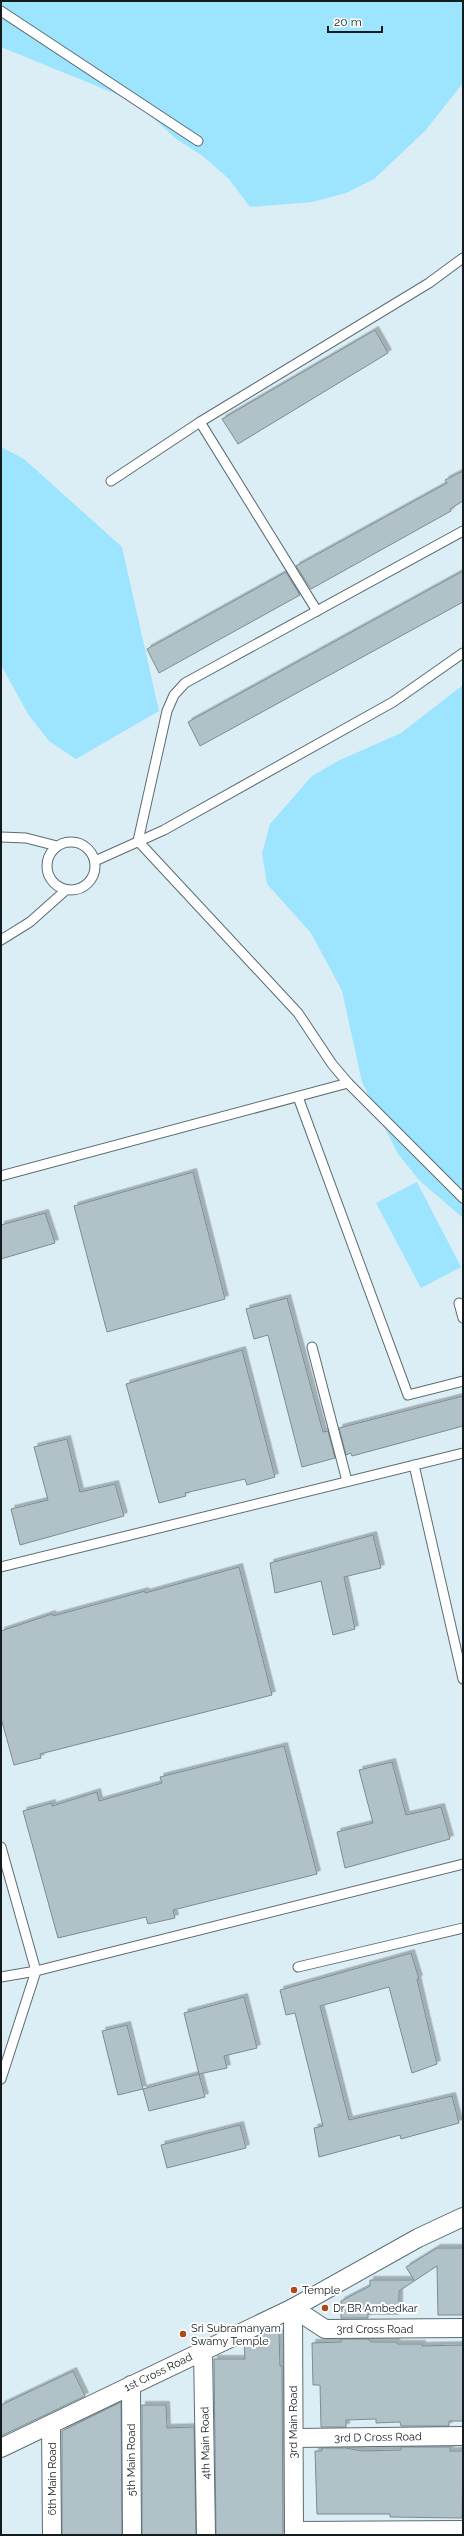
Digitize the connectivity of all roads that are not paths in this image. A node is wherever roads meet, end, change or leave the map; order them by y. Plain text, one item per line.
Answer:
1 (1, 11) edge
2 (198, 141) dead end
3 (463, 258) edge
4 (200, 422) junction
5 (111, 481) dead end
6 (463, 531) edge
7 (318, 611) junction
8 (463, 653) edge
9 (1, 838) edge
10 (138, 841) junction
11 (57, 846) junction
12 (95, 861) junction
13 (66, 890) junction
14 (1, 940) edge
15 (348, 1083) junction
16 (298, 1097) junction
17 (1, 1176) edge
18 (463, 1198) edge
19 (459, 1304) dead end
20 (463, 1318) edge
21 (312, 1347) dead end
22 (463, 1381) edge
23 (463, 1453) edge
24 (414, 1465) junction
25 (347, 1481) junction
26 (1, 1567) edge
27 (463, 1679) edge
28 (1, 1847) edge
29 (463, 1864) edge
30 (463, 1928) edge
31 (298, 1967) dead end
32 (36, 1971) junction
33 (1, 1977) edge
34 (1, 2079) edge
35 (463, 2217) edge
36 (293, 2308) junction
37 (463, 2328) edge
38 (203, 2350) junction
39 (131, 2385) junction
40 (51, 2424) junction
41 (463, 2436) edge
42 (294, 2438) junction
43 (1, 2448) edge
44 (463, 2530) edge
45 (294, 2533) edge
46 (52, 2535) edge
47 (132, 2535) edge
48 (206, 2535) edge

1 - 2 lane
3 - 4 lane
4 - 5 lane
4 - 7 lane
6 - 7 lane
7 - 10 lane
8 - 10 lane
9 - 11 lane
10 - 12 lane
10 - 15 lane
11 - 12 lane
11 - 13 lane
12 - 13 lane
13 - 14 lane
15 - 16 lane
15 - 18 lane
16 - 17 lane
16 - 22 lane
19 - 20 lane
21 - 25 lane
23 - 24 lane
24 - 25 lane
24 - 27 lane
25 - 26 lane
28 - 32 lane
29 - 32 lane
30 - 31 lane
32 - 33 lane
32 - 34 lane
35 - 36 street, 1st Cross Road
36 - 37 street, 3rd Cross Road
36 - 38 street, 1st Cross Road
36 - 42 street, 3rd Main Road
38 - 39 street, 1st Cross Road
38 - 48 street, 4th Main Road
39 - 40 street, 1st Cross Road
39 - 47 street, 5th Main Road
40 - 43 street, 1st Cross Road
40 - 46 street, 6th Main Road
41 - 42 street, 3rd D Cross Road
42 - 45 street, 3rd Main Road
44 - 45 street

